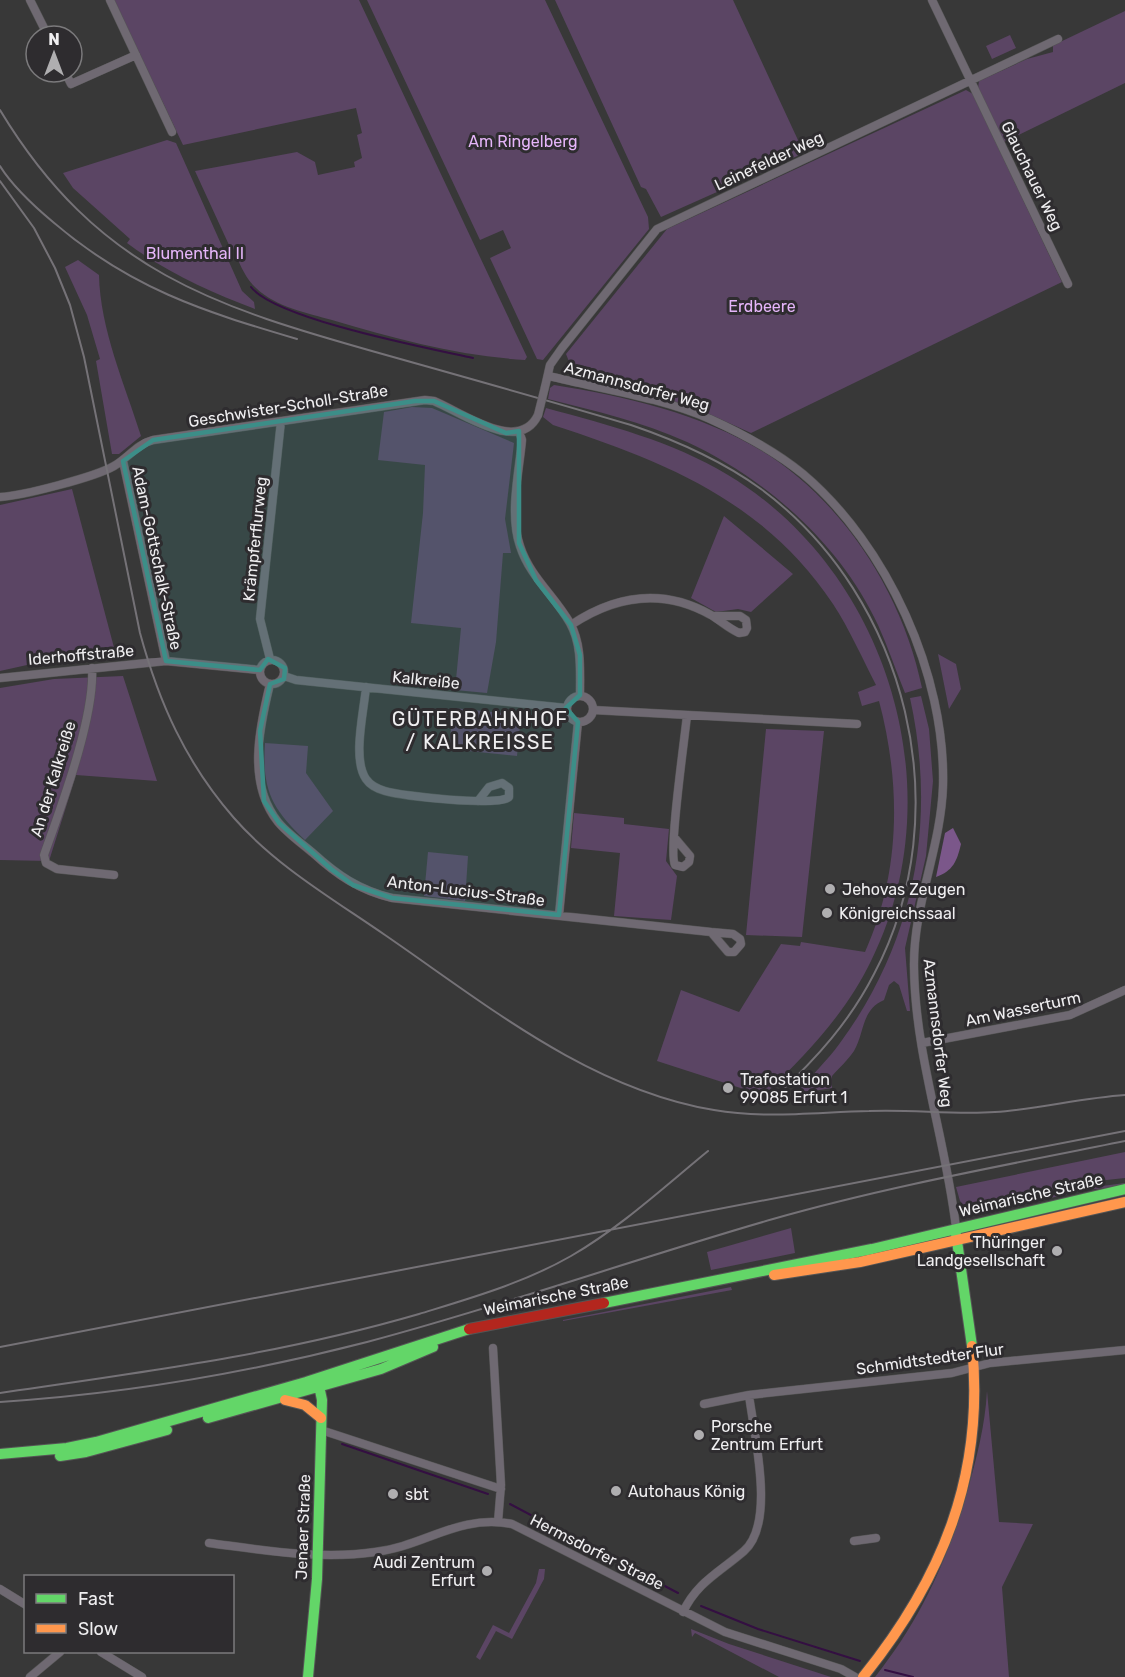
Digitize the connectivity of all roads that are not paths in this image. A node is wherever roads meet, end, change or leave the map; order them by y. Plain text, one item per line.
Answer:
1 (30, 0) edge
2 (110, 0) edge
3 (932, 0) edge
4 (42, 24) edge
5 (1058, 39) dead end
6 (136, 55) junction
7 (84, 78) edge
8 (972, 81) junction
9 (172, 132) dead end
10 (1068, 284) dead end
11 (549, 376) junction
12 (281, 421) junction
13 (519, 431) junction
14 (123, 460) junction
15 (0, 497) edge
16 (713, 616) dead end
17 (571, 625) junction
18 (270, 659) junction
19 (166, 661) junction
20 (92, 668) junction
21 (260, 670) junction
22 (284, 676) junction
23 (0, 678) edge
24 (270, 684) junction
25 (366, 687) junction
26 (580, 695) junction
27 (566, 708) junction
28 (593, 710) junction
29 (687, 715) junction
30 (578, 722) junction
31 (857, 724) dead end
32 (478, 801) dead end
33 (674, 837) dead end
34 (114, 875) dead end
35 (559, 915) junction
36 (711, 932) dead end
37 (1125, 990) edge
38 (922, 1043) junction
39 (1125, 1189) edge
40 (1125, 1202) edge
41 (956, 1228) junction
42 (957, 1241) junction
43 (493, 1348) dead end
44 (1125, 1350) edge
45 (973, 1367) junction
46 (319, 1383) junction
47 (749, 1395) junction
48 (282, 1400) junction
49 (704, 1404) dead end
50 (321, 1418) junction
51 (321, 1430) junction
52 (0, 1454) edge
53 (0, 1461) edge
54 (501, 1489) junction
55 (498, 1522) junction
56 (876, 1538) dead end
57 (854, 1541) dead end
58 (209, 1543) dead end
59 (317, 1554) junction
60 (0, 1589) edge
61 (24, 1604) edge
62 (683, 1612) junction
63 (59, 1653) edge
64 (103, 1653) edge
65 (30, 1677) edge
66 (142, 1677) edge
67 (308, 1677) edge
68 (855, 1677) edge
69 (863, 1677) edge

1 - 4 street
2 - 6 street
3 - 8 street, Glauchauer Weg
5 - 8 street, Leinefelder Weg
6 - 7 street
6 - 9 street
8 - 10 street, Glauchauer Weg
8 - 11 street, Leinefelder Weg
11 - 13 street, bridge
11 - 38 street, Azmannsdorfer Weg
12 - 13 street, Geschwister-Scholl-Straße
12 - 14 street, Geschwister-Scholl-Straße
12 - 18 street, Krämpferflurweg
13 - 17 street
14 - 15 street, Geschwister-Scholl-Straße
14 - 19 street, Adam-Gottschalk-Straße
16 - 17 street
17 - 26 street
18 - 21 street
18 - 22 street
19 - 20 street, Iderhoffstraße
19 - 21 street
20 - 23 street, Iderhoffstraße
20 - 34 street, An der Kalkreiße
21 - 24 street
22 - 24 street
22 - 25 street, Kalkreiße
24 - 35 street, Anton-Lucius-Straße
25 - 27 street, Kalkreiße
25 - 32 street
26 - 27 street
26 - 28 street
27 - 30 street
28 - 29 street
28 - 30 street
29 - 31 street
29 - 33 street
30 - 35 street
35 - 36 street, Anton-Lucius-Straße
37 - 38 street, Am Wasserturm
38 - 41 street, Azmannsdorfer Weg
39 - 41 main road, Weimarische Straße
40 - 42 main road, Weimarische Straße
41 - 42 main road
41 - 46 main road, Weimarische Straße
42 - 45 main road
42 - 46 main road, Weimarische Straße
43 - 54 street
44 - 45 street, Schmidtstedter Flur
45 - 47 street, Schmidtstedter Flur
45 - 69 main road
46 - 48 main road, Weimarische Straße
46 - 50 main road, Jenaer Straße
46 - 52 main road, Weimarische Straße
47 - 49 street, Schmidtstedter Flur
47 - 62 street
48 - 50 main road
48 - 53 main road, Weimarische Straße
50 - 51 main road, Jenaer Straße
51 - 54 street
51 - 59 main road, Jenaer Straße
54 - 55 street
55 - 59 street, Hermsdorfer Straße
55 - 62 street, Hermsdorfer Straße
56 - 57 street
58 - 59 street, Hermsdorfer Straße
59 - 67 main road, Jenaer Straße
60 - 61 street
62 - 68 street, Hermsdorfer Straße
63 - 65 street
64 - 66 street

